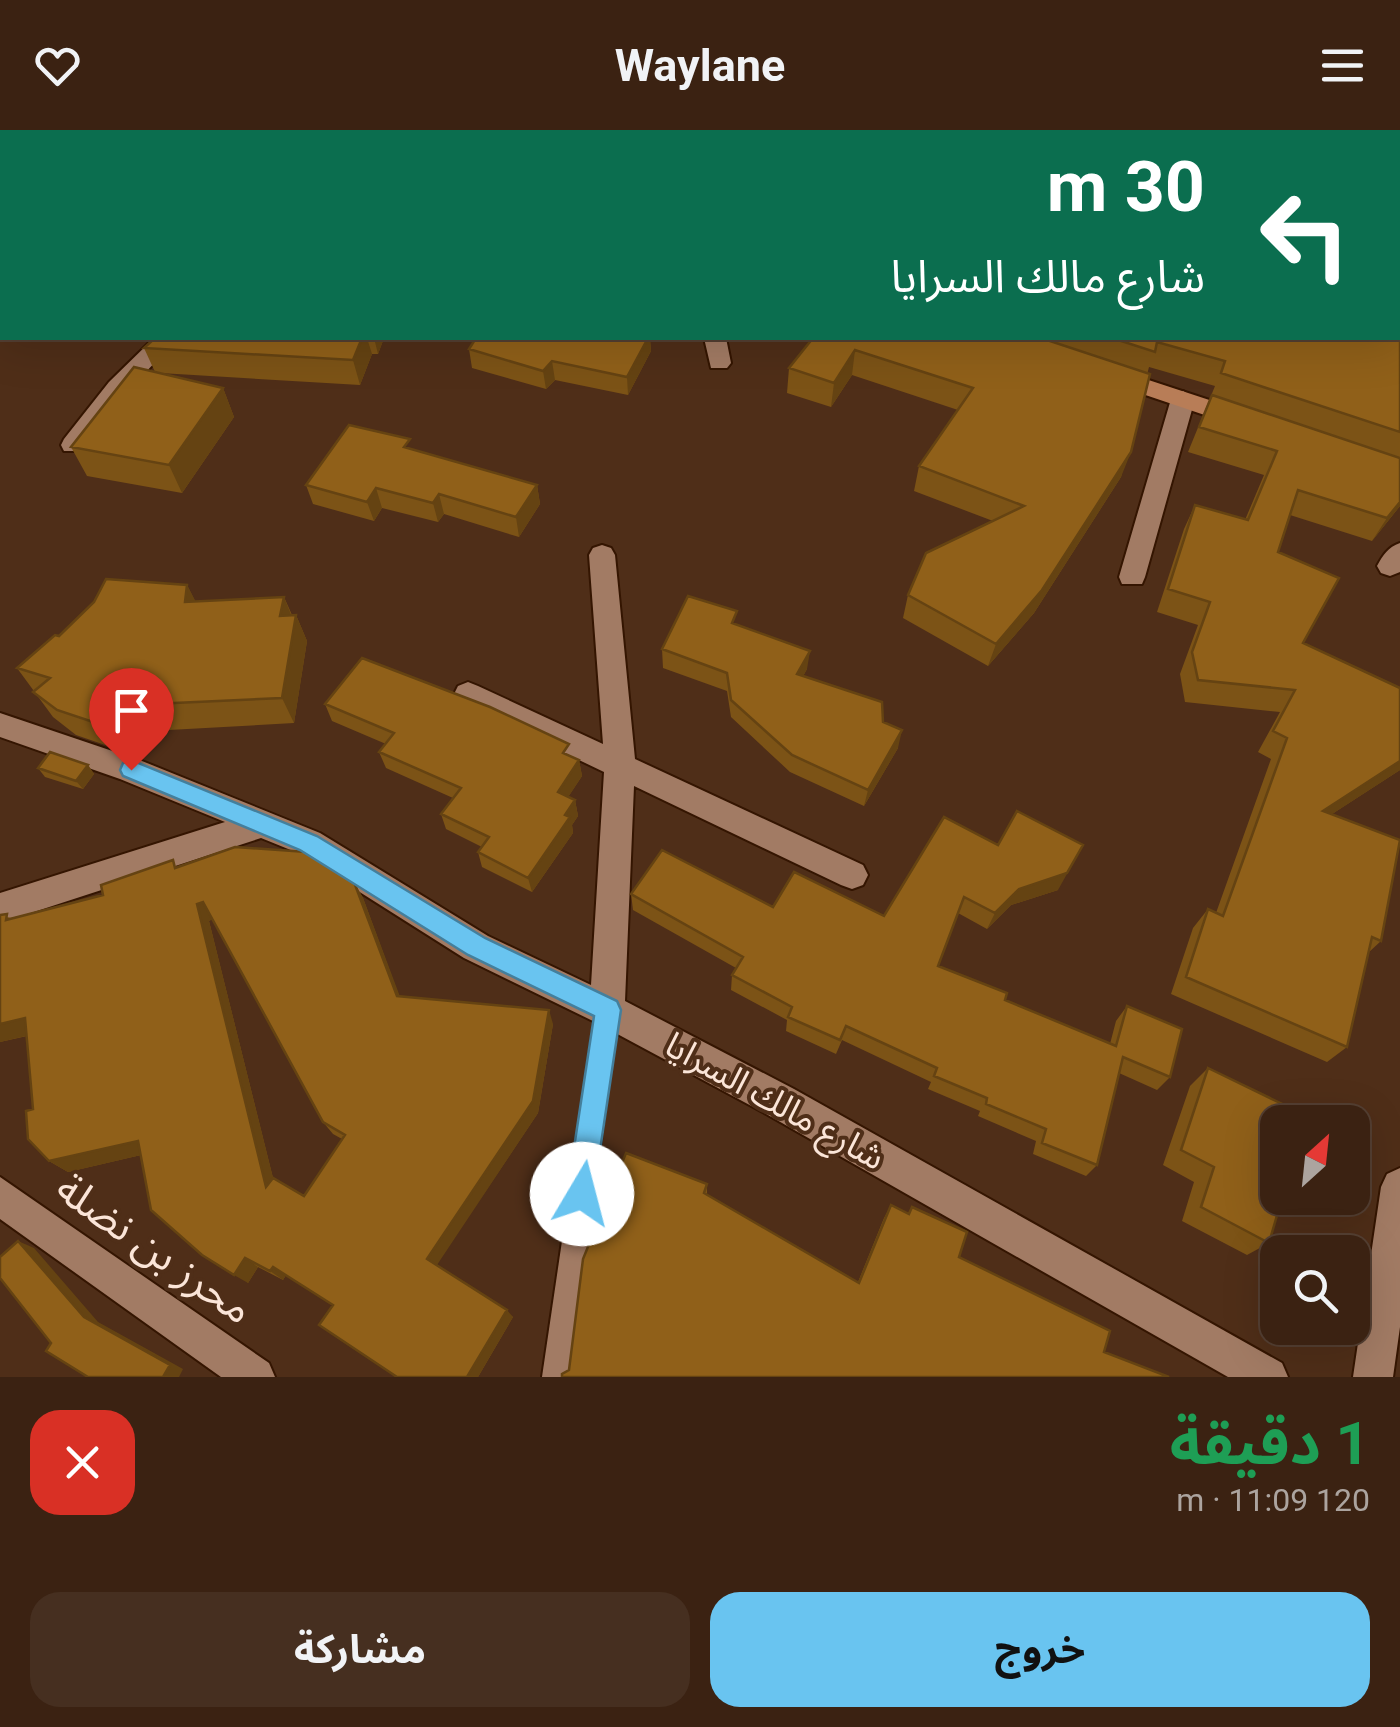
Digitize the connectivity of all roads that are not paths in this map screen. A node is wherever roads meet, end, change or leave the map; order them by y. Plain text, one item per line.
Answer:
1 (165, 340) edge
2 (716, 340) edge
3 (718, 363) dead end
4 (1090, 368) edge
5 (1183, 400) junction
6 (1269, 428) edge
7 (73, 445) edge
8 (602, 555) dead end
9 (1132, 577) dead end
10 (468, 694) edge
11 (0, 725) edge
12 (620, 763) junction
13 (259, 826) junction
14 (852, 875) dead end
15 (0, 908) edge
16 (608, 1010) junction
17 (1400, 1188) edge
18 (0, 1196) edge
19 (246, 1374) edge
20 (556, 1377) edge
21 (1268, 1377) edge
22 (1372, 1377) edge

1 - 7 street
2 - 3 street
4 - 5 street
5 - 6 street
5 - 9 street
8 - 12 street
10 - 12 street
11 - 13 street, شارع مالك السرايا
12 - 14 street
12 - 16 street
13 - 15 street
13 - 16 street, شارع مالك السرايا
16 - 20 lane
16 - 21 street, شارع مالك السرايا
17 - 22 street
18 - 19 street, محرز بن نضلة

